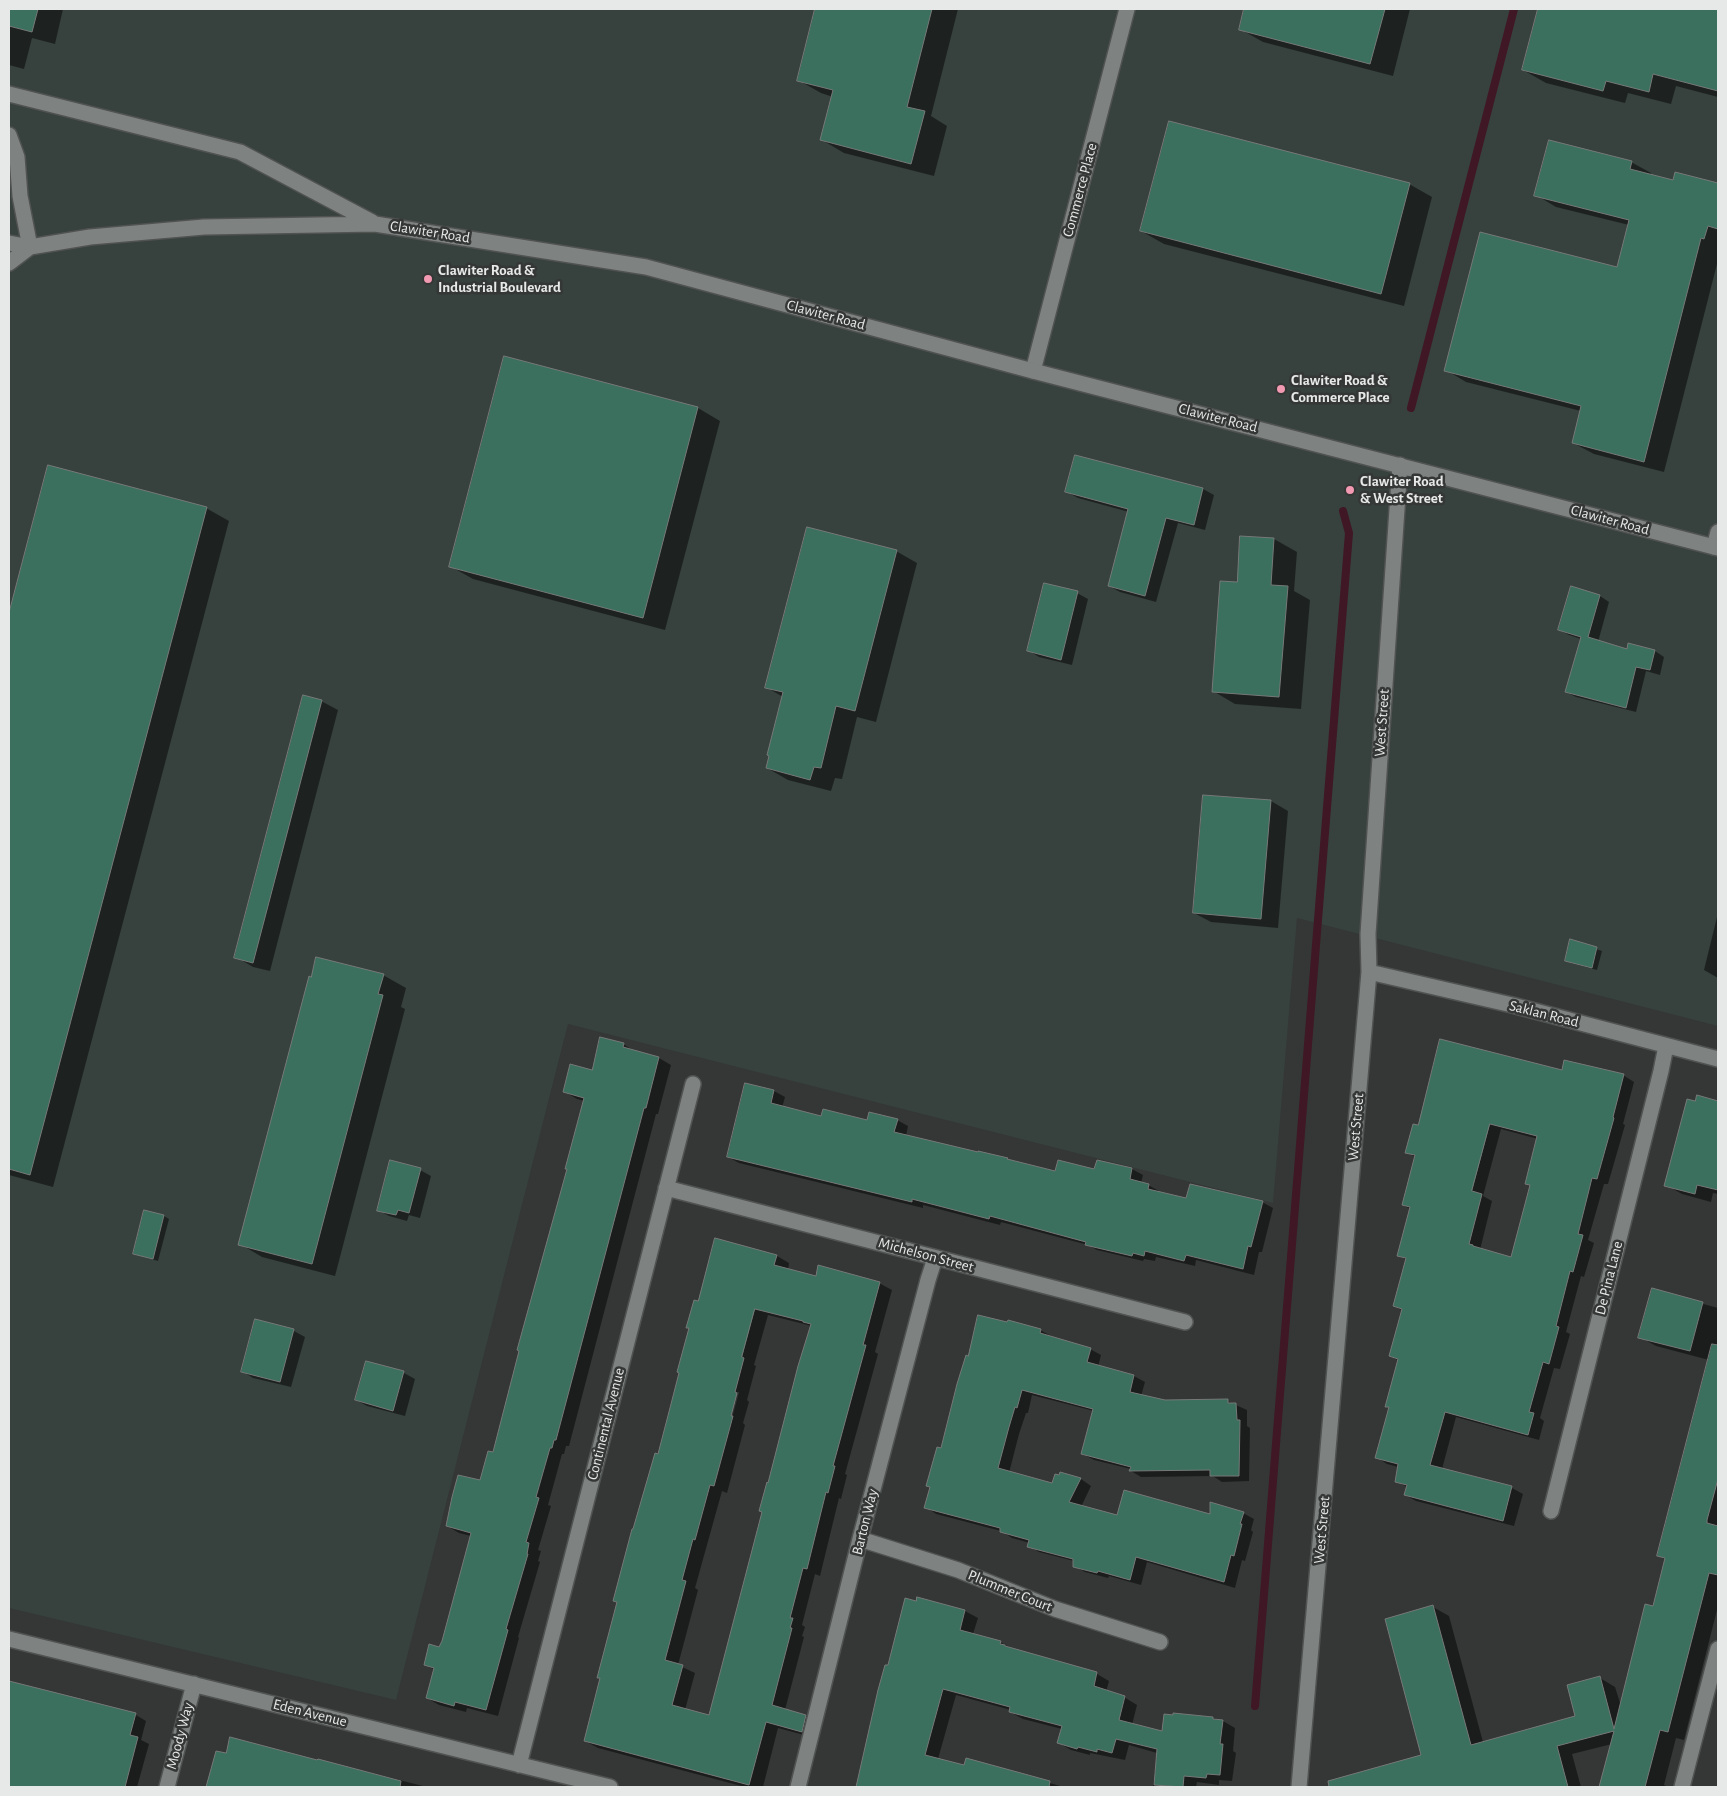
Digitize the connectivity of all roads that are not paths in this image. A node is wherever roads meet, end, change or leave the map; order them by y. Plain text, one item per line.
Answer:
1 (1127, 9) edge
2 (9, 94) edge
3 (9, 135) edge
4 (375, 224) junction
5 (9, 243) edge
6 (30, 247) junction
7 (9, 263) edge
8 (1032, 371) junction
9 (1400, 465) junction
10 (1718, 532) edge
11 (1716, 548) edge
12 (1369, 972) junction
13 (1666, 1046) junction
14 (1718, 1059) edge
15 (693, 1084) dead end
16 (666, 1188) junction
17 (935, 1258) junction
18 (1185, 1322) dead end
19 (1551, 1511) dead end
20 (860, 1539) junction
21 (9, 1639) edge
22 (1160, 1642) dead end
23 (1718, 1649) edge
24 (194, 1684) junction
25 (519, 1765) junction
26 (166, 1787) edge
27 (610, 1787) edge
28 (798, 1787) edge
29 (1299, 1787) edge
30 (1682, 1787) edge

1 - 8 street, Commerce Place
2 - 4 street
3 - 6 street
4 - 6 street, Clawiter Road
4 - 8 street, Clawiter Road
5 - 6 street
6 - 7 street
8 - 9 street, Clawiter Road
9 - 11 street, Clawiter Road
9 - 12 street, West Street
10 - 11 street
12 - 13 street, Saklan Road
12 - 29 street, West Street
13 - 14 street, Saklan Road
13 - 19 street, De Pina Lane
15 - 16 street, Continental Avenue
16 - 17 street, Michelson Street
16 - 25 street, Continental Avenue
17 - 18 street, Michelson Street
17 - 20 street, Barton Way
20 - 22 street, Plummer Court
20 - 28 street, Barton Way
21 - 24 street, Eden Avenue
23 - 30 street
24 - 25 street, Eden Avenue
24 - 26 street, Moody Way
25 - 27 street, Eden Avenue

